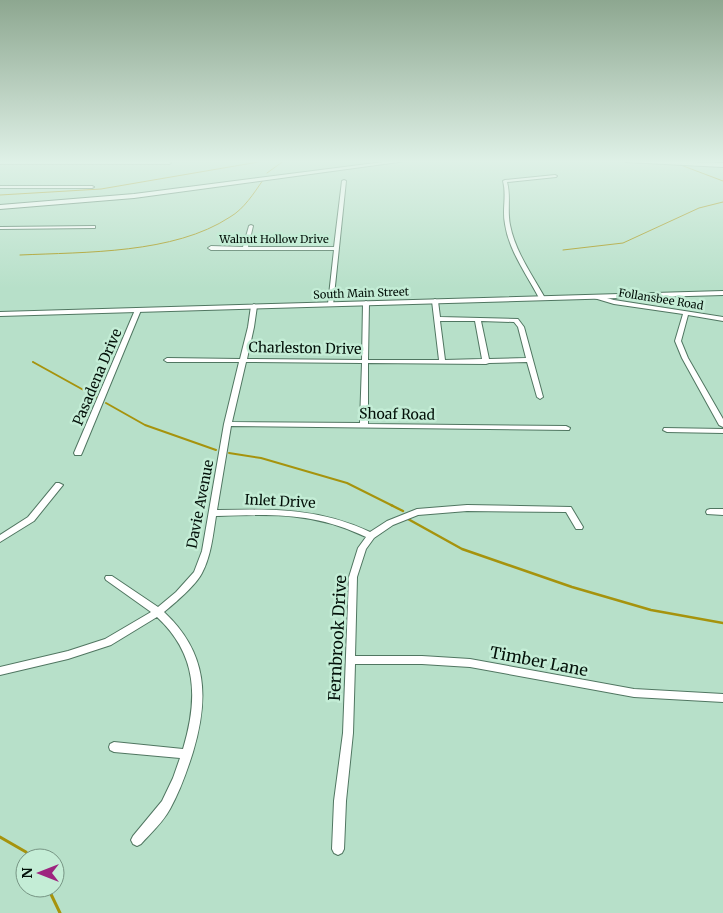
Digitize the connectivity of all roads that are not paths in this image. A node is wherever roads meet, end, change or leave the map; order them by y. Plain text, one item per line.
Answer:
1 (26, 203) edge
2 (36, 203) edge
3 (342, 203) edge
4 (509, 203) edge
5 (0, 205) edge
6 (251, 226) dead end
7 (92, 227) dead end
8 (0, 228) edge
9 (211, 248) dead end
10 (246, 248) junction
11 (337, 249) junction
12 (723, 293) edge
13 (596, 297) junction
14 (542, 298) junction
15 (435, 301) junction
16 (366, 303) junction
17 (331, 304) junction
18 (254, 306) junction
19 (138, 310) junction
20 (0, 314) edge
21 (686, 314) junction
22 (438, 319) junction
23 (478, 319) junction
24 (723, 319) edge
25 (166, 360) dead end
26 (244, 360) junction
27 (530, 360) junction
28 (366, 361) junction
29 (442, 362) junction
30 (486, 362) junction
31 (540, 398) dead end
32 (228, 424) junction
33 (723, 425) edge
34 (364, 426) junction
35 (566, 428) dead end
36 (668, 430) dead end
37 (723, 431) edge
38 (78, 453) dead end
39 (59, 485) dead end
40 (710, 512) dead end
41 (723, 512) edge
42 (213, 513) junction
43 (579, 526) dead end
44 (371, 536) junction
45 (0, 539) edge
46 (108, 578) dead end
47 (158, 612) junction
48 (350, 660) junction
49 (0, 671) edge
50 (723, 698) edge
51 (114, 747) dead end
52 (186, 754) junction
53 (137, 840) dead end
54 (338, 849) dead end

1 - 5 highway
2 - 5 highway
3 - 11 street
4 - 14 street
6 - 10 street
7 - 8 street
9 - 10 street, Walnut Hollow Drive
10 - 11 street, Walnut Hollow Drive
11 - 17 street
12 - 13 main road, South Main Street
13 - 14 main road, South Main Street
13 - 21 street, Follansbee Road
14 - 15 main road, South Main Street
15 - 16 main road, South Main Street
15 - 22 street
16 - 17 main road, South Main Street
16 - 28 street
17 - 18 main road, South Main Street
18 - 19 main road, South Main Street
18 - 26 street, Davie Avenue
19 - 20 main road, South Main Street
19 - 38 street, Pasadena Drive
21 - 24 street, Follansbee Road
21 - 33 street
22 - 23 street
22 - 29 street
23 - 27 street
23 - 30 street
25 - 26 street, Charleston Drive
26 - 28 street, Charleston Drive
26 - 32 street, Davie Avenue
27 - 30 street, Charleston Drive
27 - 31 street
28 - 29 street, Charleston Drive
28 - 34 street
29 - 30 street, Charleston Drive
32 - 34 street, Shoaf Road
32 - 42 street, Davie Avenue
34 - 35 street, Shoaf Road
36 - 37 street
39 - 45 street
40 - 41 street
42 - 44 street, Inlet Drive
42 - 47 street, Davie Avenue
43 - 44 street, Fernbrook Drive
44 - 48 street, Fernbrook Drive
46 - 47 street
47 - 49 street, Davie Avenue
47 - 52 street
48 - 50 street, Timber Lane
48 - 54 street, Fernbrook Drive
51 - 52 street
52 - 53 street

